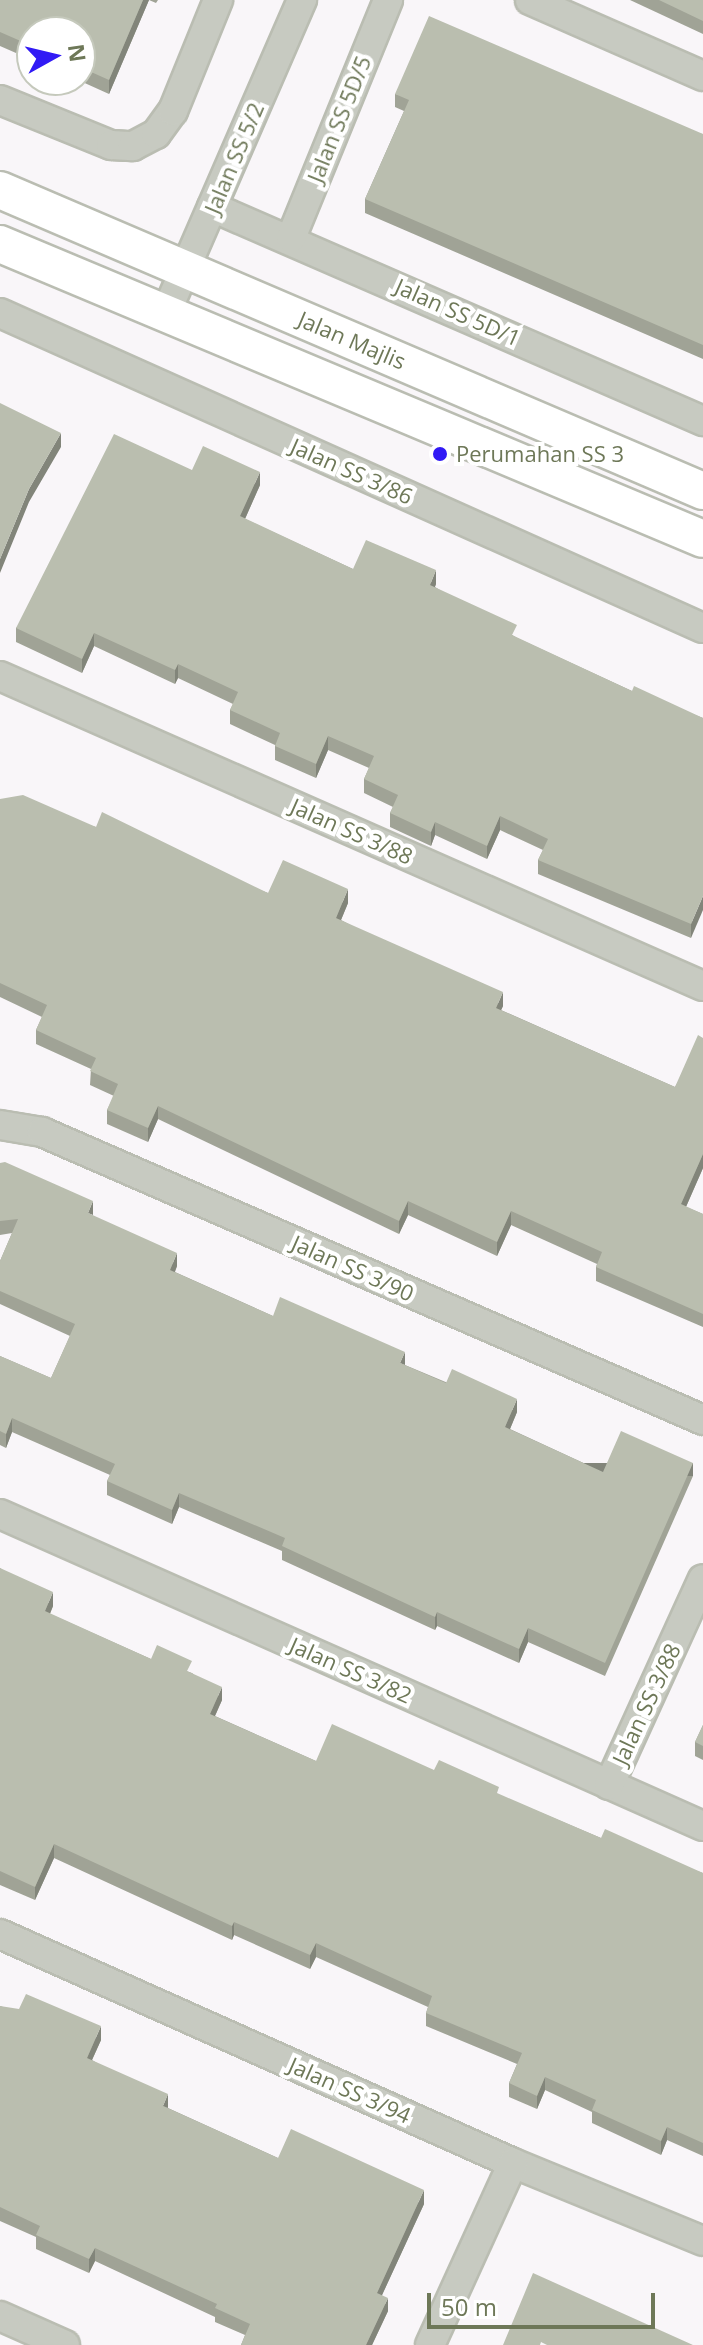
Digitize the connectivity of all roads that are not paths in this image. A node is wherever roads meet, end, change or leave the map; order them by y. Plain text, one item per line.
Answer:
1 (218, 0) edge
2 (302, 0) edge
3 (388, 0) edge
4 (530, 0) edge
5 (703, 76) edge
6 (0, 100) edge
7 (0, 190) edge
8 (212, 207) junction
9 (291, 238) junction
10 (0, 244) edge
11 (187, 269) junction
12 (0, 313) edge
13 (165, 315) junction
14 (703, 421) edge
15 (703, 491) edge
16 (703, 539) edge
17 (703, 628) edge
18 (0, 676) edge
19 (703, 986) edge
20 (0, 1125) edge
21 (703, 1420) edge
22 (0, 1514) edge
23 (703, 1579) edge
24 (609, 1785) junction
25 (703, 1826) edge
26 (0, 1934) edge
27 (513, 2163) junction
28 (703, 2241) edge
29 (0, 2316) edge
30 (65, 2345) edge
31 (430, 2345) edge

1 - 6 street
2 - 8 street, Jalan SS 5/2
3 - 9 street, Jalan SS 5D/5
4 - 5 street
7 - 11 main road, Jalan Majlis
8 - 9 street, Jalan SS 5D/1
8 - 11 street, Jalan SS 5/2
9 - 14 street, Jalan SS 5D/1
10 - 13 main road
11 - 13 street, Jalan SS 5/2
11 - 15 main road, Jalan Majlis
12 - 17 street, Jalan SS 3/86
13 - 16 main road
18 - 19 street, Jalan SS 3/88
20 - 21 street, Jalan SS 3/90
22 - 24 street, Jalan SS 3/82
23 - 24 street, Jalan SS 3/88
24 - 25 street, Jalan SS 3/82
26 - 27 street, Jalan SS 3/94
27 - 28 street, Jalan SS 3/94
27 - 31 street
29 - 30 street

